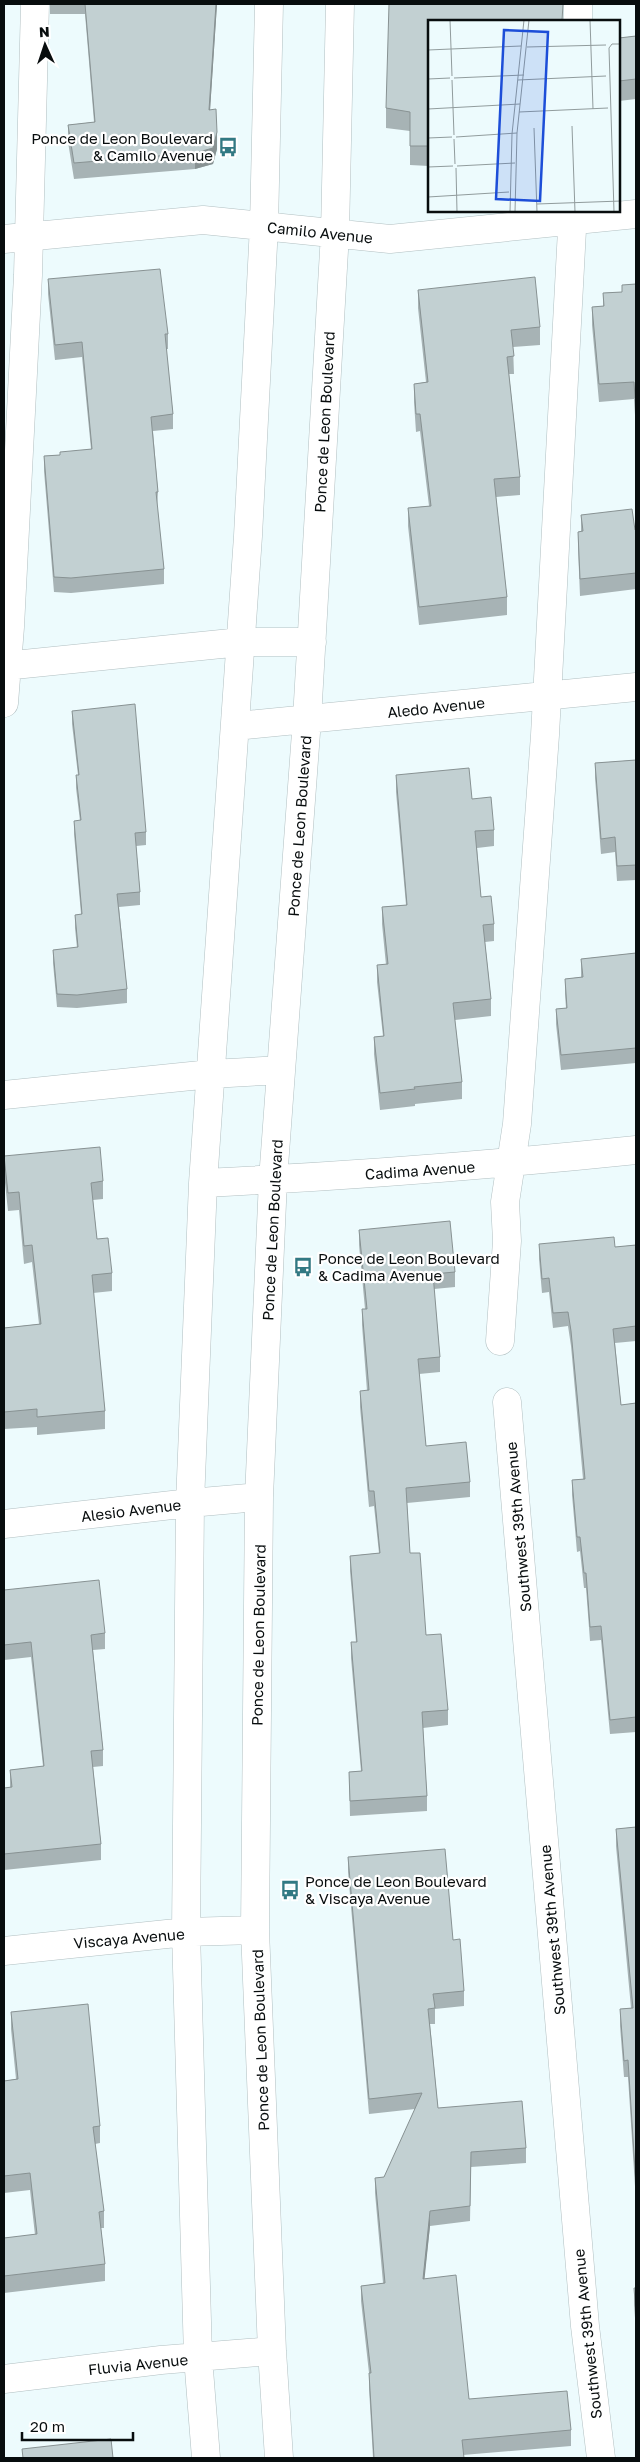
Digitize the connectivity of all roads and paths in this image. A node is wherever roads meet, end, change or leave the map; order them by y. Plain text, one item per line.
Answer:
1 (35, 4) edge
2 (269, 4) edge
3 (340, 4) edge
4 (578, 4) edge
5 (578, 20) edge
6 (636, 214) edge
7 (573, 216) edge
8 (264, 226) junction
9 (334, 233) junction
10 (17, 238) edge
11 (241, 642) junction
12 (312, 642) junction
13 (6, 665) edge
14 (636, 687) edge
15 (548, 695) junction
16 (4, 702) edge
17 (307, 719) junction
18 (236, 726) junction
19 (281, 1070) junction
20 (211, 1074) junction
21 (4, 1095) edge
22 (636, 1150) edge
23 (510, 1163) junction
24 (274, 1180) junction
25 (204, 1184) junction
26 (500, 1341) dead end
27 (507, 1402) dead end
28 (259, 1498) junction
29 (190, 1503) junction
30 (4, 1524) edge
31 (256, 1930) junction
32 (186, 1932) junction
33 (4, 1951) edge
34 (272, 2352) junction
35 (198, 2357) junction
36 (4, 2380) edge
37 (206, 2458) edge
38 (279, 2458) edge
39 (601, 2458) edge

1 - 10 street
2 - 8 street
3 - 9 street, Ponce de Leon Boulevard
4 - 5 street
6 - 7 street, Camilo Avenue
7 - 9 street, Camilo Avenue
7 - 15 street
8 - 9 street, Camilo Avenue
8 - 10 street, Camilo Avenue
8 - 11 street
9 - 12 street, Ponce de Leon Boulevard
10 - 13 street
11 - 12 street
11 - 13 street
11 - 18 street
12 - 17 street, Ponce de Leon Boulevard
13 - 16 street
14 - 15 street, Aledo Avenue
15 - 17 street, Aledo Avenue
15 - 23 street
17 - 18 street, Aledo Avenue
17 - 19 street, Ponce de Leon Boulevard
18 - 20 street
19 - 20 street
19 - 24 street, Ponce de Leon Boulevard
20 - 21 street
20 - 25 street
22 - 23 street, Cadima Avenue
23 - 24 street, Cadima Avenue
23 - 26 street
24 - 25 street, Cadima Avenue
24 - 28 street, Ponce de Leon Boulevard
25 - 29 street
27 - 39 street, Southwest 39th Avenue
28 - 29 street, Alesio Avenue
28 - 31 street, Ponce de Leon Boulevard
29 - 30 street, Alesio Avenue
29 - 32 street
31 - 32 street, Viscaya Avenue
31 - 34 street, Ponce de Leon Boulevard
32 - 33 street, Viscaya Avenue
32 - 35 street
34 - 35 street, Fluvia Avenue
34 - 38 street, Ponce de Leon Boulevard
35 - 36 street, Fluvia Avenue
35 - 37 street

